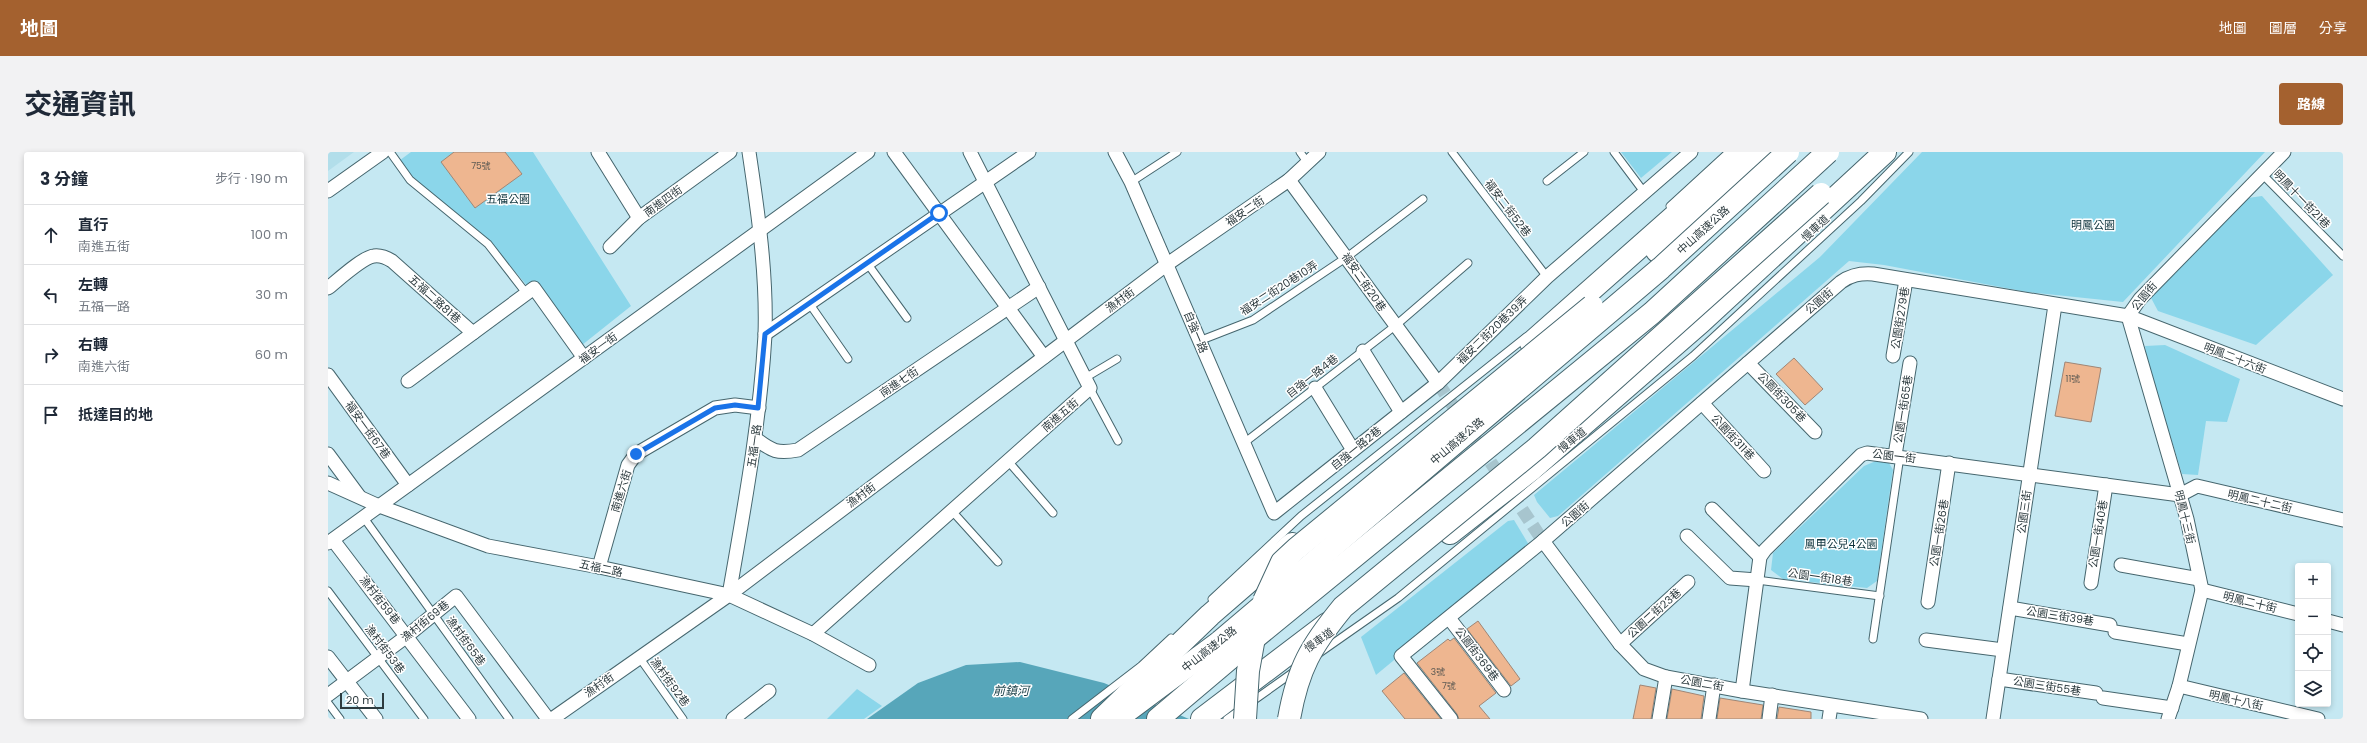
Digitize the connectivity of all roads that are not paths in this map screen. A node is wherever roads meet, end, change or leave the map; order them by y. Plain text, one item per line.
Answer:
1 (383, 152) edge
2 (390, 152) edge
3 (598, 152) edge
4 (730, 152) edge
5 (749, 152) edge
6 (868, 152) edge
7 (894, 152) edge
8 (970, 152) edge
9 (1029, 152) edge
10 (1115, 152) edge
11 (1177, 152) edge
12 (1319, 152) edge
13 (1452, 152) edge
14 (1584, 152) edge
15 (1614, 152) edge
16 (1691, 152) edge
17 (1728, 152) edge
18 (1747, 152) edge
19 (1768, 152) edge
20 (1788, 152) edge
21 (1828, 152) edge
22 (1864, 152) edge
23 (1885, 152) edge
24 (1909, 152) edge
25 (2284, 152) edge
26 (1304, 157) edge
27 (2262, 174) junction
28 (985, 180) junction
29 (1289, 180) junction
30 (1546, 181) dead end
31 (1131, 182) junction
32 (328, 191) edge
33 (1644, 192) junction
34 (1423, 199) dead end
35 (1664, 211) dead end
36 (939, 213) junction
37 (639, 218) junction
38 (761, 230) junction
39 (610, 247) dead end
40 (2343, 256) edge
41 (1347, 257) junction
42 (867, 263) junction
43 (1468, 263) dead end
44 (1166, 265) junction
45 (1546, 277) junction
46 (1906, 280) junction
47 (1039, 287) junction
48 (328, 288) edge
49 (530, 291) junction
50 (809, 303) junction
51 (2055, 305) junction
52 (1009, 308) junction
53 (1559, 308) dead end
54 (2128, 316) junction
55 (907, 318) dead end
56 (1395, 326) junction
57 (473, 333) junction
58 (765, 334) junction
59 (1066, 341) junction
60 (1199, 341) junction
61 (1362, 351) junction
62 (1894, 356) dead end
63 (584, 358) junction
64 (1044, 358) junction
65 (848, 359) dead end
66 (1117, 359) dead end
67 (1748, 363) junction
68 (1910, 363) dead end
69 (328, 376) edge
70 (408, 381) dead end
71 (1086, 382) junction
72 (1438, 383) junction
73 (1315, 388) junction
74 (2343, 399) edge
75 (1702, 403) junction
76 (758, 408) junction
77 (1401, 412) junction
78 (1815, 432) dead end
79 (756, 439) junction
80 (1118, 441) dead end
81 (1244, 443) junction
82 (1354, 450) junction
83 (328, 454) edge
84 (1898, 456) junction
85 (1008, 461) junction
86 (1949, 463) junction
87 (1764, 471) dead end
88 (2029, 475) junction
89 (328, 483) edge
90 (408, 485) junction
91 (2106, 485) junction
92 (2180, 495) junction
93 (361, 499) junction
94 (379, 506) junction
95 (1712, 509) dead end
96 (952, 511) junction
97 (1274, 513) joint
98 (1053, 514) dead end
99 (364, 518) junction
100 (2343, 520) edge
101 (1687, 536) dead end
102 (330, 542) edge
103 (1543, 542) junction
104 (1760, 557) junction
105 (998, 562) dead end
106 (1282, 562) junction
107 (2121, 565) dead end
108 (598, 567) junction
109 (1756, 580) junction
110 (1688, 582) dead end
111 (2091, 583) dead end
112 (2201, 584) junction
113 (328, 591) edge
114 (729, 595) junction
115 (1880, 596) junction
116 (1352, 599) junction
117 (1928, 602) dead end
118 (1204, 607) dead end
119 (2010, 608) junction
120 (2295, 613) edge
121 (434, 614) junction
122 (1449, 618) junction
123 (2331, 622) edge
124 (2343, 625) edge
125 (813, 634) junction
126 (1175, 634) dead end
127 (407, 636) junction
128 (1873, 639) dead end
129 (1926, 640) dead end
130 (1620, 644) junction
131 (2188, 644) junction
132 (2003, 650) junction
133 (328, 657) edge
134 (639, 657) junction
135 (378, 658) junction
136 (869, 665) dead end
137 (1666, 677) junction
138 (1999, 679) junction
139 (347, 682) junction
140 (1714, 685) junction
141 (2179, 686) junction
142 (1504, 690) dead end
143 (769, 691) dead end
144 (1742, 691) junction
145 (328, 695) edge
146 (1772, 695) junction
147 (328, 703) edge
148 (1831, 706) junction
149 (2170, 714) edge
150 (1213, 717) edge
151 (340, 719) edge
152 (376, 719) edge
153 (424, 719) edge
154 (469, 719) edge
155 (509, 719) edge
156 (548, 719) edge
157 (552, 719) edge
158 (683, 719) edge
159 (733, 719) edge
160 (1072, 719) edge
161 (1102, 719) edge
162 (1116, 719) edge
163 (1158, 719) edge
164 (1232, 719) edge
165 (1245, 719) edge
166 (1289, 719) edge
167 (1302, 719) edge
168 (1451, 719) edge
169 (1659, 719) edge
170 (1709, 719) edge
171 (1769, 719) edge
172 (1829, 719) edge
173 (1921, 719) edge
174 (1993, 719) edge
175 (2318, 719) edge

1 - 32 street
2 - 49 lane
3 - 37 street, 南進四街
4 - 37 street, 南進四街
5 - 38 street, 五福一路
6 - 38 street, 福安一街
7 - 36 street
8 - 28 street
9 - 28 street
10 - 31 street, 自強一路
11 - 31 lane
12 - 26 street, 福安二街
13 - 45 lane, 福安二街52巷
14 - 30 lane
15 - 33 lane
16 - 33 street, 福安二街20巷39弄
17 - 35 lane
18 - 161 highway
19 - 106 highway, bridge
20 - 162 highway, 中山高速公路, bridge
21 - 163 highway, 中山高速公路, bridge
22 - 116 highway, bridge
23 - 150 highway
24 - 150 lane, 慢車道
25 - 27 street, 公園街
26 - 29 street, 福安二街
27 - 40 lane, 明鳳十一街21巷
27 - 54 street, 公園街
28 - 36 street
28 - 47 street
29 - 41 street, 福安二街20巷
29 - 44 street, 福安二街
31 - 44 street, 自強一路
33 - 45 street, 福安二街20巷39弄
34 - 41 lane, 福安二街20巷10弄
36 - 42 street
36 - 52 street
37 - 39 street
38 - 58 street, 五福一路
38 - 63 street, 福安一街
41 - 56 street, 福安二街20巷
41 - 60 lane, 福安二街20巷10弄
42 - 50 street
42 - 55 lane
43 - 56 lane, 自強一路4巷
44 - 59 street, 漁村街
44 - 60 street, 自強一路
45 - 72 street, 福安二街20巷39弄
46 - 51 street, 公園街
46 - 62 street, 公園街279巷
46 - 67 street, 公園街
47 - 52 street, 南進七街
47 - 59 street
48 - 57 street, 五福二路81巷
49 - 57 street
49 - 63 street
50 - 58 street
50 - 65 lane
51 - 54 street, 公園街
51 - 88 street, 公園三街
52 - 64 street
52 - 79 street, 南進七街
53 - 118 lane
54 - 74 street, 明鳳二十六街
54 - 92 street, 明鳳十三街
56 - 61 lane, 自強一路4巷
56 - 72 street, 福安二街20巷
57 - 70 street
58 - 76 street, 五福一路
59 - 64 street, 漁村街
59 - 71 street
60 - 81 street, 自強一路
61 - 73 lane, 自強一路4巷
61 - 77 street
63 - 90 street, 福安一街
64 - 114 street, 漁村街
66 - 71 lane
67 - 75 street, 公園街
67 - 78 street, 公園街305巷
68 - 84 street, 公園一街65巷
69 - 90 street, 福安一街67巷
71 - 80 lane
71 - 85 street, 南進五街
72 - 77 street, 自強一路2巷
73 - 81 lane, 自強一路4巷
73 - 82 street
75 - 87 street, 公園街311巷
75 - 103 street, 公園街
76 - 79 street, 五福一路
76 - 108 street, 南進六街
77 - 82 street, 自強一路2巷
79 - 114 street, 五福一路
81 - 97 street, 自強一路
82 - 97 street, 自強一路2巷
83 - 93 street
84 - 86 street, 公園一街
84 - 104 street, 公園一街
84 - 115 lane
85 - 96 street, 南進五街
85 - 98 lane
86 - 88 street, 公園一街
86 - 117 street, 公園一街26巷
88 - 91 street, 公園一街
88 - 119 street, 公園三街
89 - 93 street, 五福二路
90 - 94 street, 福安一街
91 - 92 street, 公園一街
91 - 111 street, 公園一街40巷
92 - 100 street, 明鳳二十二街
92 - 112 street, 明鳳十三街
93 - 94 street, 五福二路
94 - 99 street, 福安一街
94 - 108 street, 五福二路
95 - 104 street
96 - 105 lane
96 - 125 street, 南進五街
99 - 102 street, 福安一街
99 - 121 lane, 漁村街65巷
101 - 109 street
102 - 127 street, 漁村街59巷
103 - 122 street, 公園街
103 - 130 street, 公園二街
104 - 109 street
106 - 164 highway, bridge
106 - 165 highway, bridge
107 - 112 street, 明鳳二十街
108 - 114 street, 五福二路
109 - 115 lane, 公園一街18巷
109 - 144 street
110 - 130 street, 公園二街23巷
112 - 120 street, 明鳳二十街
112 - 131 street, 明鳳十三街
113 - 135 lane, 漁村街53巷
114 - 125 street, 五福二路
114 - 134 street, 漁村街
115 - 128 lane
116 - 166 highway, bridge
116 - 167 highway, bridge
119 - 131 street, 公園三街39巷
119 - 132 street, 公園三街
121 - 127 street, 漁村街69巷
121 - 155 lane, 漁村街65巷
121 - 156 street, 漁村街69巷
122 - 142 street, 公園街369巷
122 - 168 street, 公園街
123 - 124 street
125 - 136 street, 五福二路
126 - 160 lane
127 - 135 street, 漁村街69巷
127 - 154 street, 漁村街59巷
129 - 132 street
130 - 137 street, 公園二街
131 - 141 street, 明鳳十三街
132 - 138 street, 公園三街
133 - 139 street
134 - 157 street, 漁村街
134 - 158 lane, 漁村街92巷
135 - 139 street, 漁村街69巷
135 - 153 lane, 漁村街53巷
137 - 140 street, 公園二街
137 - 169 street
138 - 149 street, 公園三街55巷
138 - 174 street, 公園三街
139 - 145 street, 漁村街69巷
139 - 152 street
140 - 144 street, 公園二街
140 - 170 street
141 - 149 street, 明鳳十三街
141 - 175 street, 明鳳十八街
143 - 159 street
144 - 146 street, 公園二街
146 - 148 street, 公園二街
146 - 171 street
147 - 151 lane
148 - 172 street
148 - 173 street, 公園二街

